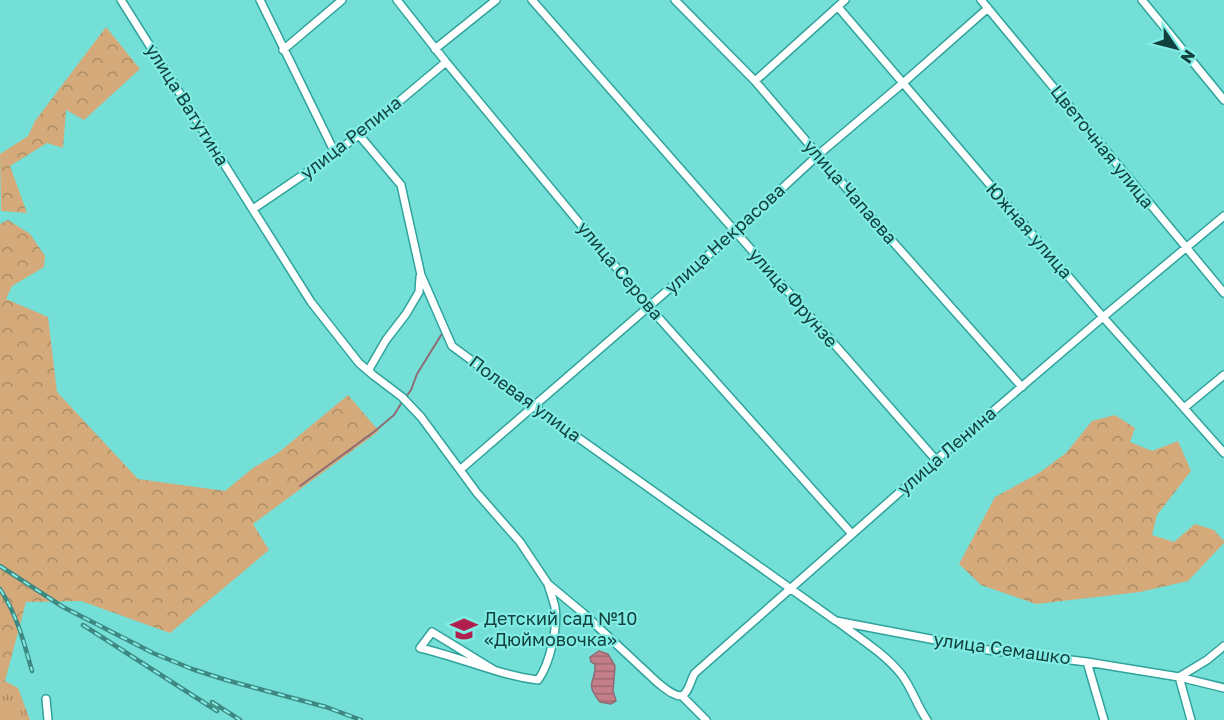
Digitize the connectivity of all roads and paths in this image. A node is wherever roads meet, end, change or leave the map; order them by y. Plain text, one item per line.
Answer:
1 (121, 0) edge
2 (260, 0) edge
3 (342, 0) edge
4 (397, 0) edge
5 (496, 0) edge
6 (532, 0) edge
7 (675, 0) edge
8 (845, 0) edge
9 (981, 0) edge
10 (1142, 0) edge
11 (838, 7) junction
12 (988, 8) junction
13 (435, 49) junction
14 (283, 50) junction
15 (446, 62) junction
16 (755, 81) junction
17 (903, 83) junction
18 (1224, 100) edge
19 (362, 132) junction
20 (335, 153) junction
21 (818, 155) junction
22 (253, 209) junction
23 (1224, 216) edge
24 (735, 232) junction
25 (1186, 248) junction
26 (421, 275) junction
27 (1224, 293) edge
28 (650, 307) junction
29 (1103, 317) junction
30 (368, 370) junction
31 (1224, 375) edge
32 (1022, 387) junction
33 (535, 407) junction
34 (1184, 408) junction
35 (1224, 453) edge
36 (936, 460) junction
37 (461, 470) junction
38 (852, 534) junction
39 (548, 584) junction
40 (790, 588) junction
41 (836, 621) junction
42 (1224, 646) edge
43 (1088, 662) junction
44 (494, 670) junction
45 (1179, 677) junction
46 (1224, 688) edge
47 (682, 696) junction
48 (46, 699) dead end
49 (48, 720) edge
50 (706, 720) edge
51 (927, 720) edge
52 (1104, 720) edge
53 (1191, 720) edge

1 - 22 street, улица Ватутина
2 - 14 street
3 - 14 street
4 - 13 street, улица Серова
5 - 13 street
6 - 24 street, улица Фрунзе
7 - 16 street, улица Чапаева
8 - 11 street
9 - 12 street, Цветочная улица
10 - 18 street
11 - 16 street
11 - 17 street, Южная улица
12 - 17 street, улица Некрасова
12 - 25 street, Цветочная улица
13 - 15 street, улица Серова
14 - 20 street
15 - 19 street, улица Репина
15 - 28 street, улица Серова
16 - 21 street, улица Чапаева
17 - 21 street, улица Некрасова
17 - 29 street, Южная улица
19 - 20 street, улица Репина
19 - 26 street, Полевая улица
20 - 22 street, улица Репина
21 - 24 street, улица Некрасова
21 - 32 street, улица Чапаева
22 - 30 street, улица Ватутина
23 - 25 street, улица Ленина
24 - 28 street, улица Некрасова
24 - 36 street, улица Фрунзе
25 - 27 street, Цветочная улица
25 - 29 street, улица Ленина
26 - 30 street
26 - 33 street, Полевая улица
28 - 33 street, улица Некрасова
28 - 38 street, улица Серова
29 - 32 street, улица Ленина
29 - 34 street, Южная улица
30 - 37 street, улица Ватутина
31 - 34 street
32 - 36 street, улица Ленина
33 - 37 street, улица Некрасова
33 - 40 street, Полевая улица
34 - 35 street, Южная улица
36 - 38 street, улица Ленина
37 - 39 street, улица Ватутина
38 - 40 street, улица Ленина
39 - 44 street
39 - 47 street
40 - 41 street, улица Семашко
40 - 47 street, улица Ленина
41 - 43 street, улица Семашко
41 - 51 street
42 - 45 street
43 - 45 street, улица Семашко
43 - 52 street
44 - 44 street
45 - 46 street, улица Семашко
45 - 53 street
47 - 50 street
48 - 49 street

